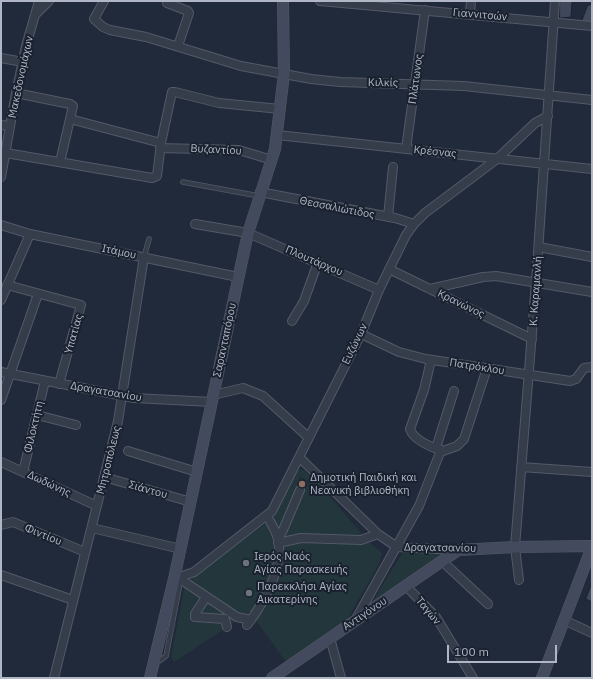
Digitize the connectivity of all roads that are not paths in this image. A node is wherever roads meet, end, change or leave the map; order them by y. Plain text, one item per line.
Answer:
1 (39, 1) edge
2 (49, 1) edge
3 (104, 1) edge
4 (284, 1) edge
5 (320, 1) edge
6 (471, 1) edge
7 (555, 1) edge
8 (354, 2) edge
9 (167, 3) dead end
10 (425, 10) junction
11 (36, 14) junction
12 (470, 14) junction
13 (554, 22) junction
14 (592, 26) edge
15 (178, 46) junction
16 (1, 58) edge
17 (23, 62) junction
18 (284, 74) junction
19 (416, 84) junction
20 (16, 93) junction
21 (549, 94) junction
22 (592, 100) edge
23 (280, 109) junction
24 (548, 116) junction
25 (70, 119) junction
26 (1, 125) edge
27 (10, 126) junction
28 (277, 135) junction
29 (160, 145) junction
30 (406, 149) junction
31 (6, 153) junction
32 (497, 159) junction
33 (272, 160) junction
34 (60, 162) junction
35 (545, 164) junction
36 (393, 167) dead end
37 (592, 169) edge
38 (1, 176) edge
39 (183, 182) dead end
40 (260, 194) junction
41 (388, 217) junction
42 (195, 224) dead end
43 (414, 224) junction
44 (1, 225) edge
45 (248, 233) junction
46 (30, 234) junction
47 (149, 239) dead end
48 (539, 248) junction
49 (592, 257) edge
50 (144, 258) junction
51 (318, 262) junction
52 (389, 269) junction
53 (238, 277) junction
54 (536, 282) junction
55 (7, 285) junction
56 (430, 289) junction
57 (378, 290) junction
58 (592, 292) edge
59 (38, 294) junction
60 (1, 300) edge
61 (292, 321) dead end
62 (361, 334) junction
63 (532, 339) junction
64 (431, 360) junction
65 (592, 367) edge
66 (487, 368) junction
67 (1, 372) edge
68 (10, 374) junction
69 (529, 375) junction
70 (45, 381) junction
71 (60, 384) junction
72 (454, 391) dead end
73 (122, 396) junction
74 (213, 399) junction
75 (1, 400) edge
76 (37, 415) junction
77 (76, 425) dead end
78 (308, 437) junction
79 (438, 449) junction
80 (128, 451) dead end
81 (299, 457) junction
82 (1, 462) edge
83 (521, 467) junction
84 (23, 472) junction
85 (197, 472) junction
86 (592, 472) edge
87 (104, 478) junction
88 (300, 490) dead end
89 (191, 502) junction
90 (97, 506) junction
91 (267, 516) junction
92 (1, 525) edge
93 (92, 528) junction
94 (378, 534) junction
95 (278, 541) junction
96 (397, 547) junction
97 (515, 547) junction
98 (592, 547) edge
99 (181, 549) junction
100 (458, 550) junction
101 (86, 552) junction
102 (442, 561) junction
103 (1, 575) edge
104 (180, 580) junction
105 (518, 580) dead end
106 (406, 586) junction
107 (206, 597) junction
108 (73, 600) junction
109 (488, 604) dead end
110 (356, 620) junction
111 (566, 620) junction
112 (227, 627) dead end
113 (592, 633) edge
114 (330, 638) junction
115 (54, 678) edge
116 (150, 678) edge
117 (272, 678) edge
118 (341, 678) edge
119 (473, 678) edge
120 (542, 678) edge

1 - 11 street, Μακεδονομάχων
2 - 11 street
3 - 15 street, Κιλκίς
4 - 18 street, Σαρανταπόρου
5 - 8 street, Γιαννιτσών
6 - 12 street
7 - 13 street, Κ. Καραμανλή
8 - 10 street, Γιαννιτσών
9 - 15 street
10 - 12 street, Γιαννιτσών
10 - 19 street, Πλάτωνος
11 - 17 street, Μακεδονομάχων
12 - 13 street, Γιαννιτσών
13 - 14 street, Γιαννιτσών
13 - 21 street, Κ. Καραμανλή
15 - 18 street, Κιλκίς
16 - 17 street
17 - 20 street, Μακεδονομάχων
18 - 19 street, Κιλκίς
18 - 23 street, Σαρανταπόρου
19 - 21 street, Κιλκίς
19 - 30 street, Πλάτωνος
20 - 25 street
20 - 27 street, Μακεδονομάχων
21 - 22 street, Κιλκίς
21 - 24 street, Κ. Καραμανλή
23 - 28 street, Σαρανταπόρου
23 - 29 street
24 - 32 street, Ευζώνων
24 - 35 street, Κ. Καραμανλή
25 - 29 street, Βυζαντίου
25 - 34 street
26 - 27 street
27 - 31 street, Μακεδονομάχων
28 - 30 street, Κρέσνας
28 - 33 street, Σαρανταπόρου
29 - 33 street, Βυζαντίου
29 - 34 street
30 - 32 street, Κρέσνας
31 - 34 street
31 - 38 street, Μακεδονομάχων
32 - 35 street, Κρέσνας
32 - 43 street, Ευζώνων
33 - 40 street, Σαρανταπόρου
35 - 37 street, Κρέσνας
35 - 48 street, Κ. Καραμανλή
36 - 41 street
39 - 40 lane, Θεσσαλιώτιδος
40 - 41 street, Θεσσαλιώτιδος
40 - 45 street, Σαρανταπόρου
41 - 43 street, Θεσσαλιώτιδος
42 - 45 street, Πλουτάρχου
43 - 52 street, Ευζώνων
44 - 46 street, Ιτάμου
45 - 51 street, Πλουτάρχου
45 - 53 street, Σαρανταπόρου
46 - 50 street, Ιτάμου
46 - 55 street
47 - 50 lane, Μητροπόλεως
48 - 49 street
48 - 54 street, Κ. Καραμανλή
50 - 53 street, Ιτάμου
50 - 73 street, Μητροπόλεως
51 - 57 street, Πλουτάρχου
51 - 61 street
52 - 56 street, Κρανώνος
52 - 57 street, Ευζώνων
53 - 74 street, Σαρανταπόρου
54 - 56 street
54 - 58 street
54 - 63 street, Κ. Καραμανλή
55 - 59 street, Υπατίας
55 - 60 street
56 - 63 street, Κρανώνος
57 - 62 street, Ευζώνων
59 - 68 street
59 - 71 street, Υπατίας
62 - 64 street, Πατρόκλου
62 - 78 street, Ευζώνων
63 - 69 street, Κ. Καραμανλή
64 - 66 street, Πατρόκλου
64 - 79 street
65 - 69 street, Πατρόκλου
66 - 69 street, Πατρόκλου
66 - 79 street
67 - 68 street, Δραγατσανίου
68 - 70 street, Δραγατσανίου
68 - 75 street
69 - 83 street, Κ. Καραμανλή
70 - 71 street, Δραγατσανίου
70 - 76 street, Φιλοκτήτη
71 - 73 street, Δραγατσανίου
72 - 79 street
73 - 74 street, Δραγατσανίου
73 - 87 street, Μητροπόλεως
74 - 78 street, Δραγατσανίου
74 - 85 street, Σαρανταπόρου
76 - 77 street
76 - 84 street, Φιλοκτήτη
78 - 81 street, Ευζώνων
79 - 96 street
80 - 85 street
81 - 91 street, Ευζώνων
81 - 94 street, Δραγατσανίου
82 - 84 street, Δωδώνης
83 - 86 street
83 - 97 street, Κ. Καραμανλή
84 - 90 street, Δωδώνης
85 - 89 street, Σαρανταπόρου
87 - 89 street, Σιάντου
87 - 90 street, Μητροπόλεως
88 - 95 street
89 - 99 street, Σαρανταπόρου
90 - 93 street, Μητροπόλεως
91 - 95 street
91 - 104 street, Ευζώνων
92 - 101 street, Φιντίου
93 - 99 street
93 - 101 street, Μητροπόλεως
94 - 95 street
94 - 96 street, Δραγατσανίου
95 - 107 street
96 - 100 street, Δραγατσανίου
96 - 110 street
97 - 98 street, Δραγατσανίου
97 - 100 street, Δραγατσανίου
97 - 105 street, Κ. Καραμανλή
98 - 111 street
99 - 104 street, Σαρανταπόρου
100 - 102 street, Αντιγόνου
101 - 108 street, Μητροπόλεως
102 - 106 street, Αντιγόνου
102 - 109 street
103 - 108 street
104 - 107 street
104 - 116 street, Σαρανταπόρου
106 - 110 street, Αντιγόνου
106 - 119 street, Ταγών
107 - 112 street
108 - 115 street, Μητροπόλεως
110 - 114 street, Αντιγόνου
111 - 113 street
111 - 120 street
114 - 117 street, Αντιγόνου
114 - 118 street

